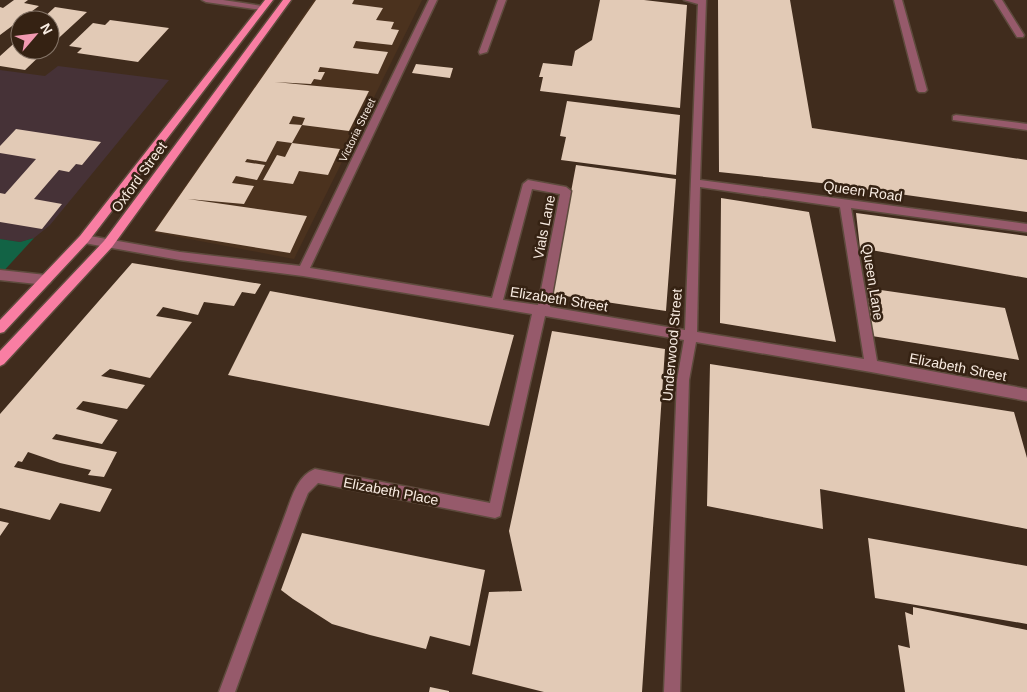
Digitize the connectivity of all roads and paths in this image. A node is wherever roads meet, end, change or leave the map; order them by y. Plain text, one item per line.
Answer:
1 (206, 0) edge
2 (287, 0) edge
3 (433, 0) edge
4 (502, 0) edge
5 (688, 0) edge
6 (898, 0) edge
7 (998, 0) edge
8 (702, 1) edge
9 (265, 4) edge
10 (1020, 34) dead end
11 (483, 52) dead end
12 (922, 90) dead end
13 (956, 118) dead end
14 (1027, 127) edge
15 (695, 183) junction
16 (845, 203) junction
17 (1027, 228) edge
18 (84, 239) junction
19 (108, 244) junction
20 (303, 271) junction
21 (0, 275) edge
22 (46, 280) junction
23 (496, 304) junction
24 (541, 311) junction
25 (0, 328) edge
26 (691, 336) junction
27 (0, 360) edge
28 (871, 366) junction
29 (1027, 395) edge
30 (228, 692) edge
31 (672, 692) edge

1 - 9 street
2 - 19 main road, Oxford Street
3 - 20 street, Victoria Street
4 - 11 street
5 - 8 street
6 - 12 street
7 - 10 street
8 - 15 street, Underwood Street
9 - 18 main road, Oxford Street
13 - 14 street
15 - 16 street, Queen Road
15 - 26 street, Underwood Street
16 - 17 street, Queen Road
16 - 28 street, Queen Lane
18 - 19 street, Elizabeth Street
18 - 22 main road, Oxford Street
19 - 20 street, Elizabeth Street
19 - 27 main road, Oxford Street
20 - 23 street, Elizabeth Street
21 - 22 street
22 - 25 main road, Oxford Street
23 - 24 street, Elizabeth Street
23 - 24 street, Vials Lane
24 - 26 street, Elizabeth Street
24 - 30 street, Elizabeth Place
26 - 28 street, Elizabeth Street
26 - 31 street, Underwood Street
28 - 29 street, Elizabeth Street

